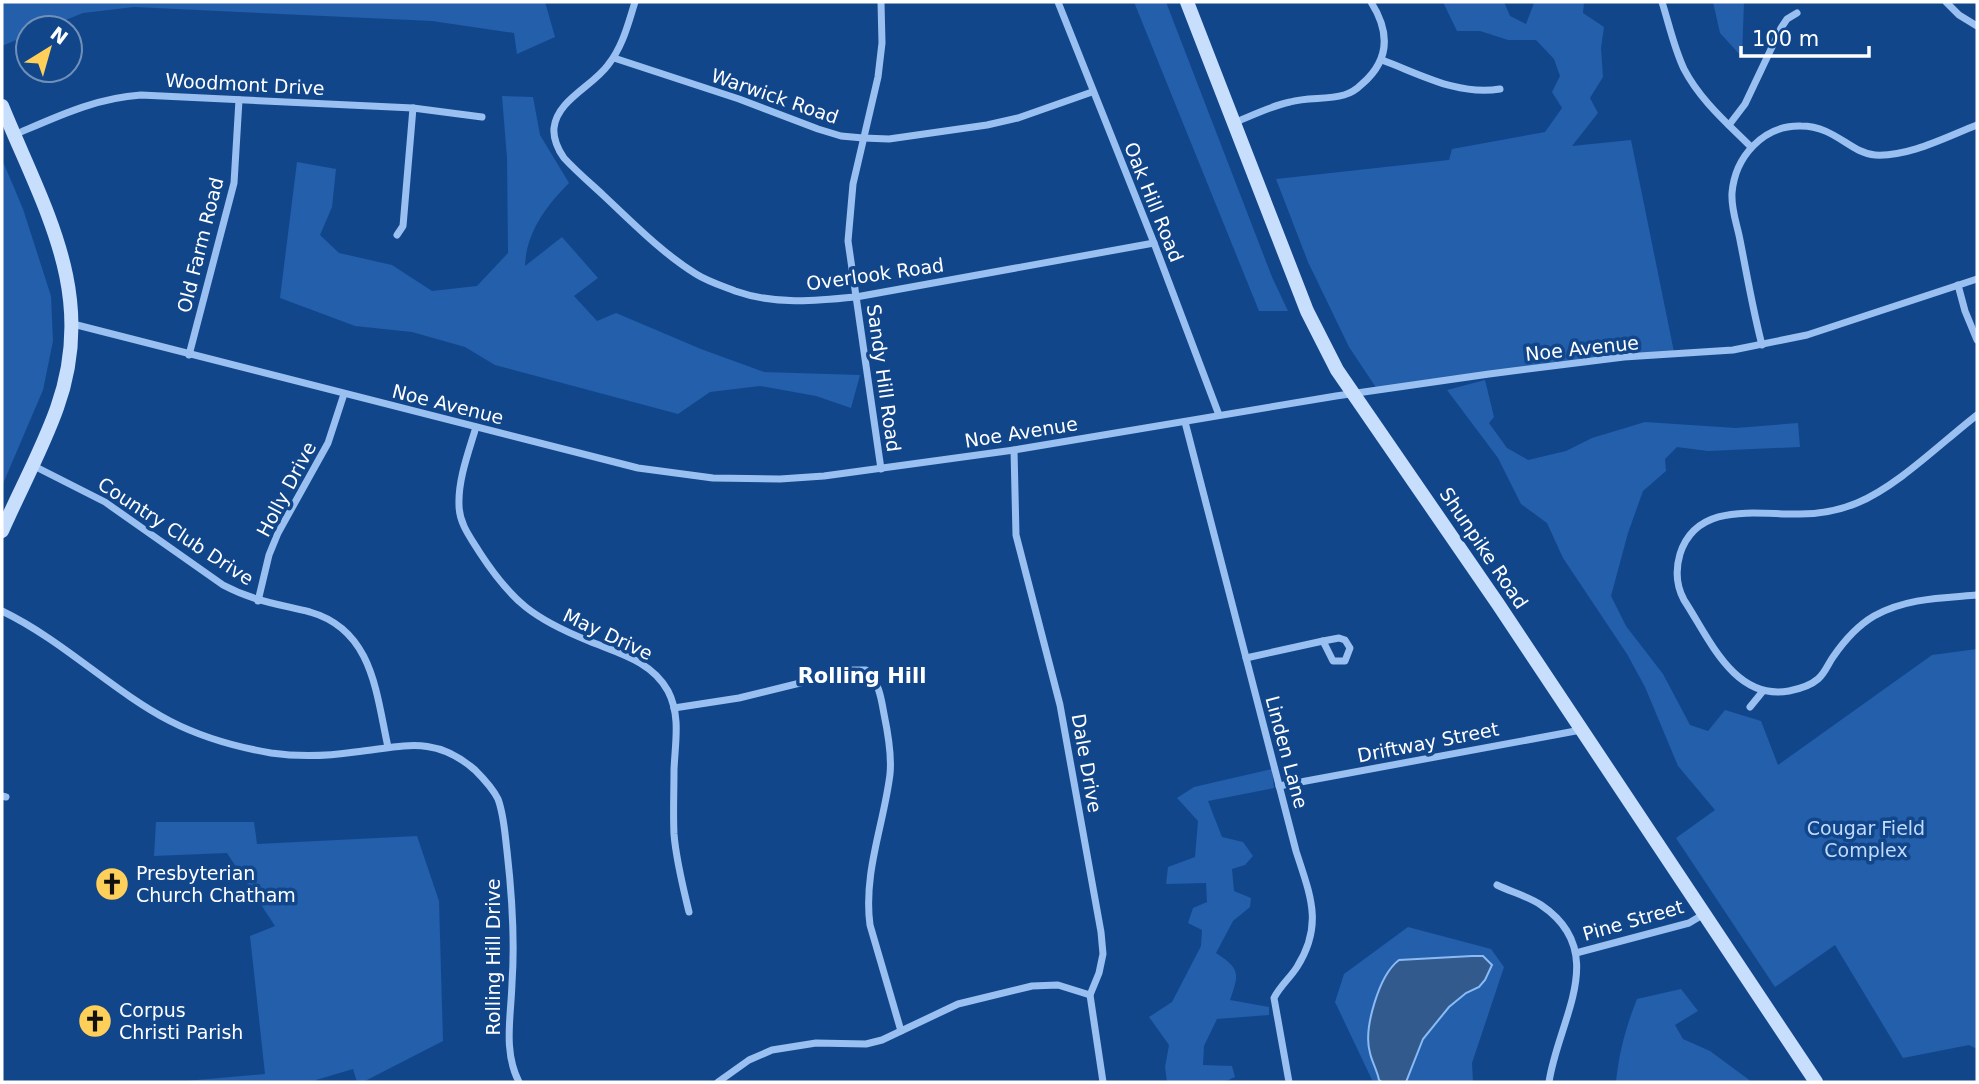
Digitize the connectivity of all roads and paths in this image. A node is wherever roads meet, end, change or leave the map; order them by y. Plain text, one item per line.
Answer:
1 (635, 2) edge
2 (881, 2) edge
3 (1058, 2) edge
4 (1187, 2) edge
5 (1371, 2) edge
6 (1662, 2) edge
7 (1947, 2) edge
8 (1797, 13) dead end
9 (1977, 26) edge
10 (614, 58) junction
11 (1382, 60) junction
12 (1500, 89) dead end
13 (1092, 92) junction
14 (239, 100) junction
15 (2, 106) edge
16 (413, 108) junction
17 (482, 117) dead end
18 (1234, 123) junction
19 (1729, 125) junction
20 (1977, 125) edge
21 (14, 135) junction
22 (863, 138) junction
23 (1751, 147) junction
24 (397, 235) dead end
25 (1154, 243) junction
26 (1977, 279) edge
27 (1958, 285) junction
28 (856, 297) junction
29 (73, 324) junction
30 (1977, 340) edge
31 (1762, 345) junction
32 (189, 355) junction
33 (1353, 393) junction
34 (344, 394) junction
35 (1219, 415) junction
36 (1977, 415) edge
37 (1185, 422) junction
38 (476, 427) junction
39 (1014, 450) junction
40 (32, 465) junction
41 (881, 469) junction
42 (2, 531) edge
43 (1977, 595) edge
44 (258, 601) junction
45 (2, 611) edge
46 (1323, 641) dead end
47 (1246, 658) junction
48 (1763, 691) junction
49 (1750, 707) dead end
50 (674, 708) junction
51 (1582, 730) junction
52 (388, 747) junction
53 (1279, 786) junction
54 (1497, 885) dead end
55 (689, 912) dead end
56 (1704, 914) junction
57 (1576, 953) junction
58 (1090, 995) junction
59 (901, 1031) junction
60 (519, 1082) edge
61 (718, 1082) edge
62 (1103, 1082) edge
63 (1289, 1082) edge
64 (1549, 1082) edge
65 (1816, 1082) edge

1 - 10 street
2 - 22 street, Sandy Hill Road
3 - 13 street, Oak Hill Road
4 - 18 main road, Shunpike Road
5 - 11 street
6 - 19 street
7 - 9 street
8 - 19 street
10 - 22 street, Warwick Road
10 - 28 street, Overlook Road
11 - 12 street
11 - 18 street
13 - 22 street, Warwick Road
13 - 25 street, Oak Hill Road
14 - 16 street, Woodmont Drive
14 - 21 street, Woodmont Drive
14 - 32 street, Old Farm Road
15 - 21 main road
16 - 17 street, Woodmont Drive
16 - 24 street
18 - 33 main road, Shunpike Road
19 - 23 street
20 - 23 street
21 - 29 main road
22 - 28 street, Sandy Hill Road
23 - 31 street
25 - 28 street, Overlook Road
25 - 35 street, Oak Hill Road
26 - 27 street, Noe Avenue
27 - 30 street
27 - 31 street, Noe Avenue
28 - 41 street, Sandy Hill Road
29 - 32 street, Noe Avenue
29 - 40 main road
31 - 33 street, Noe Avenue
32 - 34 street, Noe Avenue
33 - 35 street, Noe Avenue
33 - 51 main road, Shunpike Road
34 - 38 street, Noe Avenue
34 - 44 street, Holly Drive
35 - 37 street, Noe Avenue
36 - 48 street
37 - 39 street, Noe Avenue
37 - 47 street, Linden Lane
38 - 41 street, Noe Avenue
38 - 50 street, May Drive
39 - 41 street, Noe Avenue
39 - 58 street, Dale Drive
40 - 42 main road
40 - 44 street, Country Club Drive
43 - 48 street
44 - 52 street, Country Club Drive
45 - 52 street, Rolling Hill Drive
46 - 47 street
47 - 53 street, Linden Lane
48 - 49 street
50 - 55 street
50 - 59 street
51 - 53 street, Driftway Street
51 - 56 main road, Shunpike Road
52 - 60 street, Rolling Hill Drive
53 - 63 street, Linden Lane
54 - 57 street
56 - 57 street, Pine Street
56 - 65 main road, Shunpike Road
57 - 64 street, Pine Street
58 - 59 street
58 - 62 street, Dale Drive
59 - 61 street

